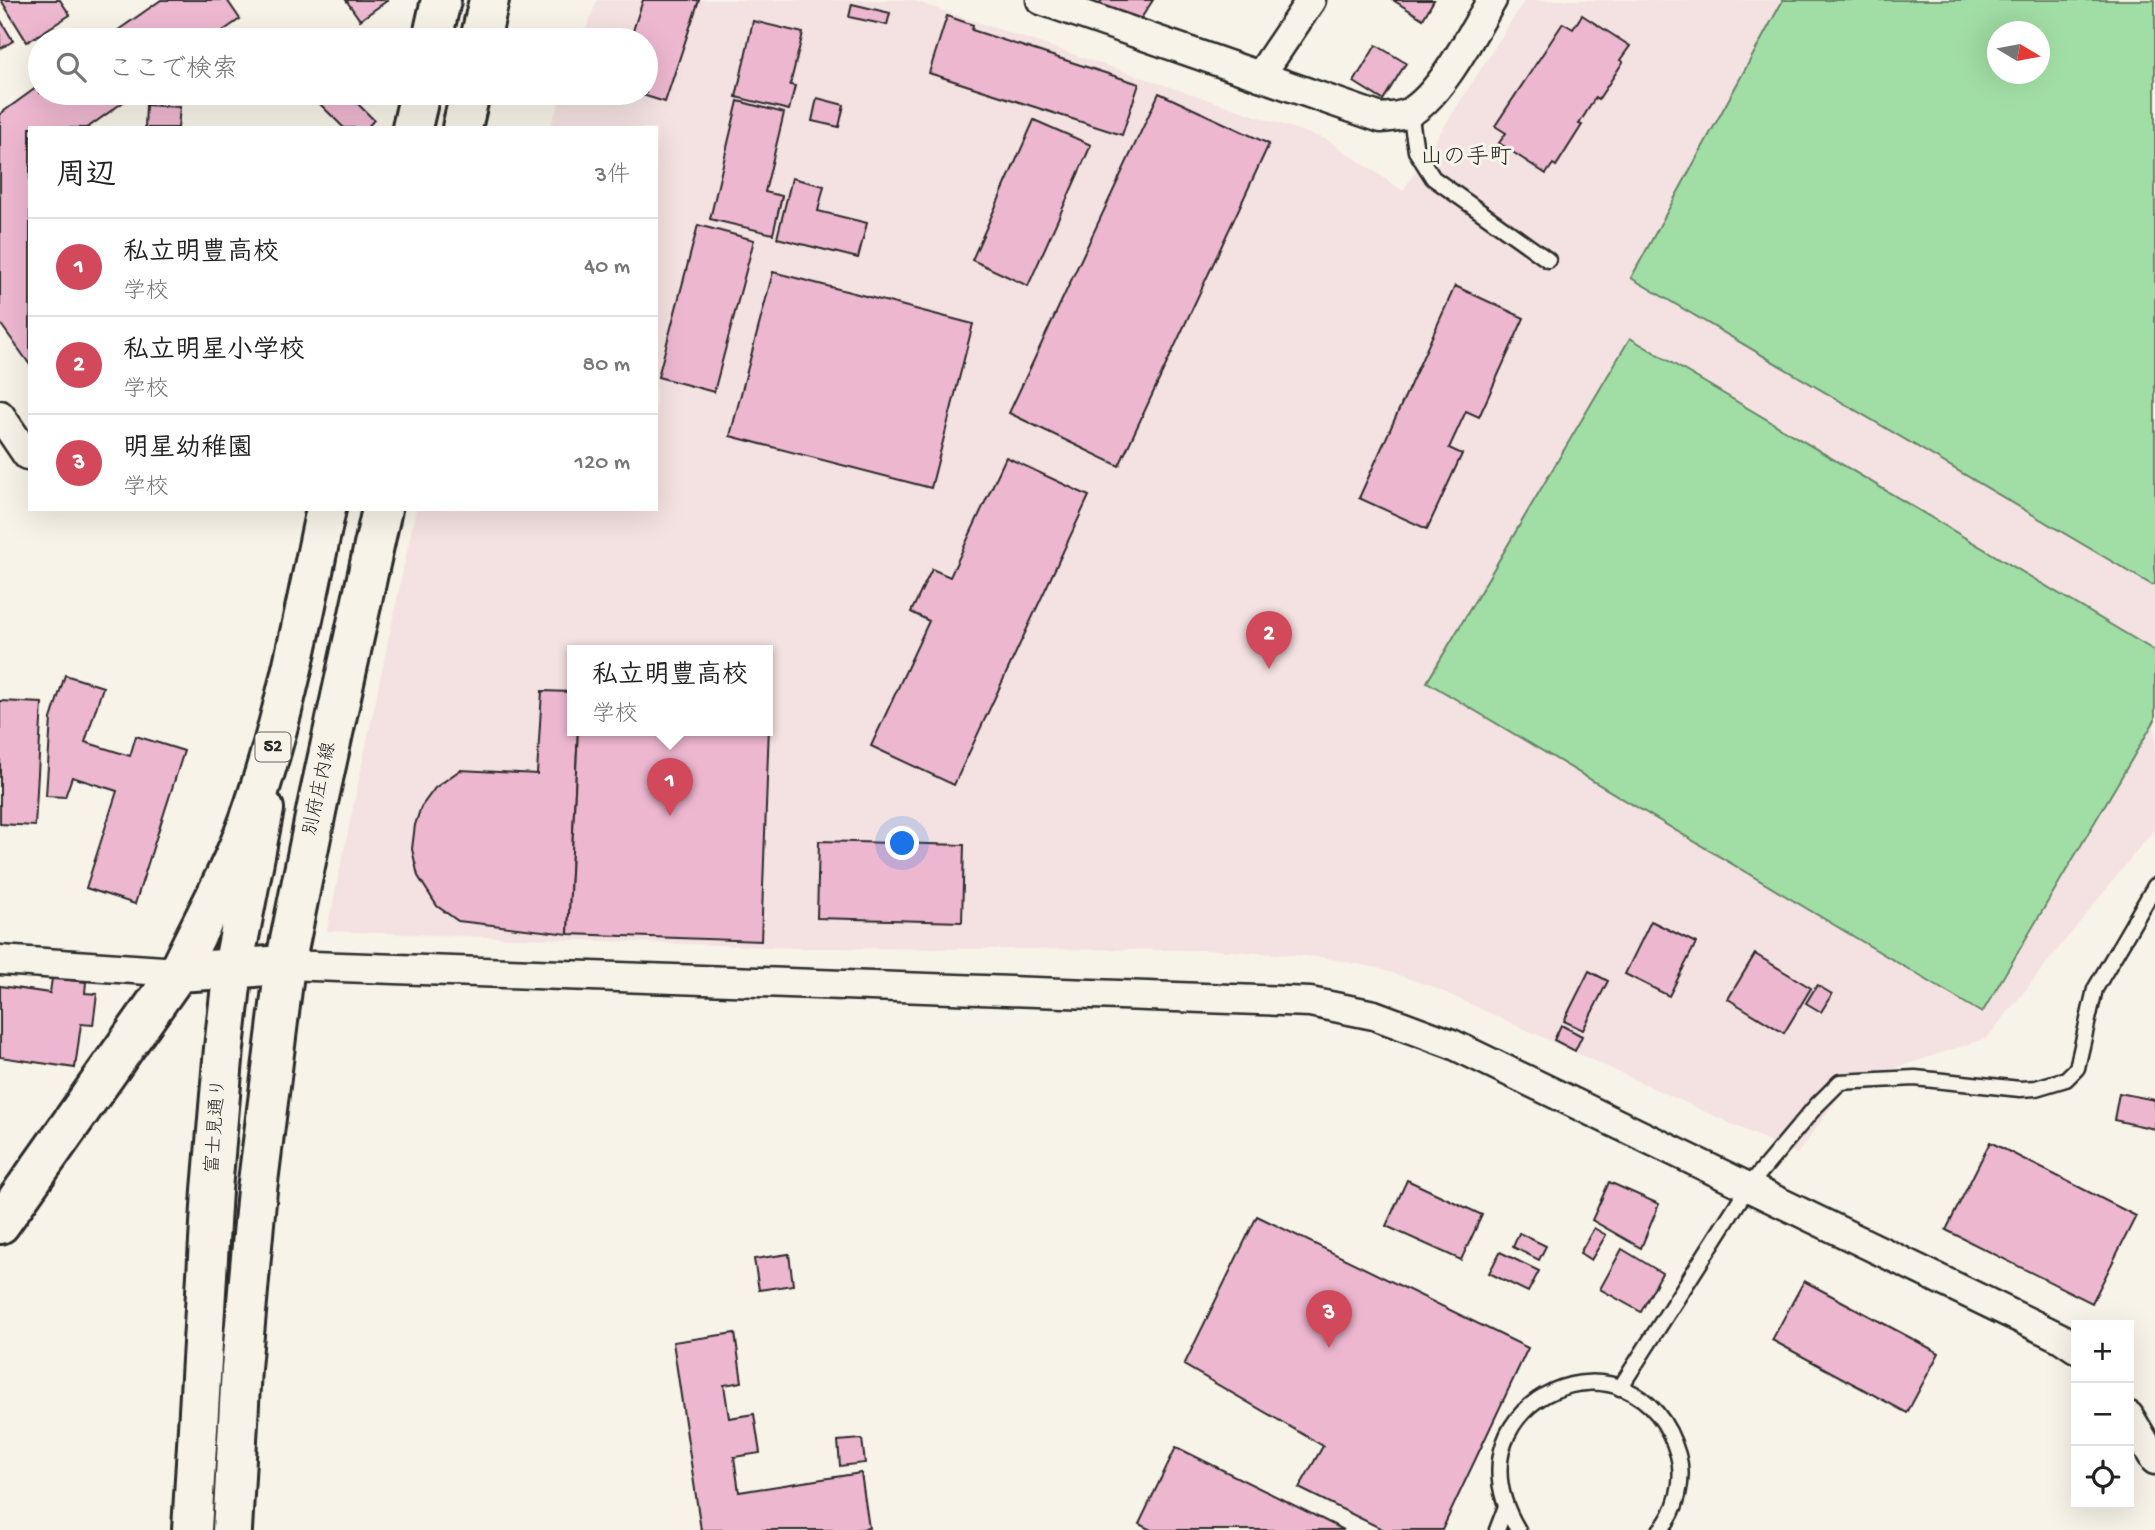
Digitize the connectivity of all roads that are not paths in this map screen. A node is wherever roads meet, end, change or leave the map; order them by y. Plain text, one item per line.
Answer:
1 (441, 0) edge
2 (489, 0) edge
3 (1041, 0) edge
4 (1311, 0) edge
5 (1492, 0) edge
6 (435, 28) edge
7 (483, 28) edge
8 (1261, 76) junction
9 (417, 105) edge
10 (467, 105) edge
11 (1410, 112) junction
12 (412, 126) edge
13 (462, 126) edge
14 (1548, 260) dead end
15 (0, 415) edge
16 (19, 454) edge
17 (326, 511) edge
18 (382, 511) edge
19 (280, 726) junction
20 (2155, 886) edge
21 (0, 960) edge
22 (285, 965) junction
23 (233, 968) junction
24 (178, 972) junction
25 (1748, 1187) junction
26 (0, 1224) edge
27 (2071, 1345) edge
28 (1620, 1388) junction
29 (2134, 1424) edge
30 (2155, 1460) edge
31 (1505, 1509) junction
32 (192, 1530) edge
33 (232, 1530) edge
34 (1497, 1530) edge
35 (1518, 1530) edge
36 (1660, 1530) edge

1 - 6 main road
2 - 7 main road
3 - 8 street
4 - 8 street
5 - 11 street
8 - 11 street
9 - 12 main road
10 - 13 main road
11 - 14 lane
15 - 16 street
17 - 19 main road, 52
18 - 22 main road, 別府庄内線
19 - 23 main road, 富士見通り
19 - 24 main road, 52
20 - 25 lane
21 - 24 street
22 - 23 main road
22 - 25 street
22 - 33 main road, 別府庄内線
23 - 24 main road
23 - 32 main road, 富士見通り
24 - 26 main road, 52
25 - 27 street
25 - 28 lane
28 - 31 lane
28 - 36 lane
29 - 30 street
31 - 34 lane
31 - 35 lane

